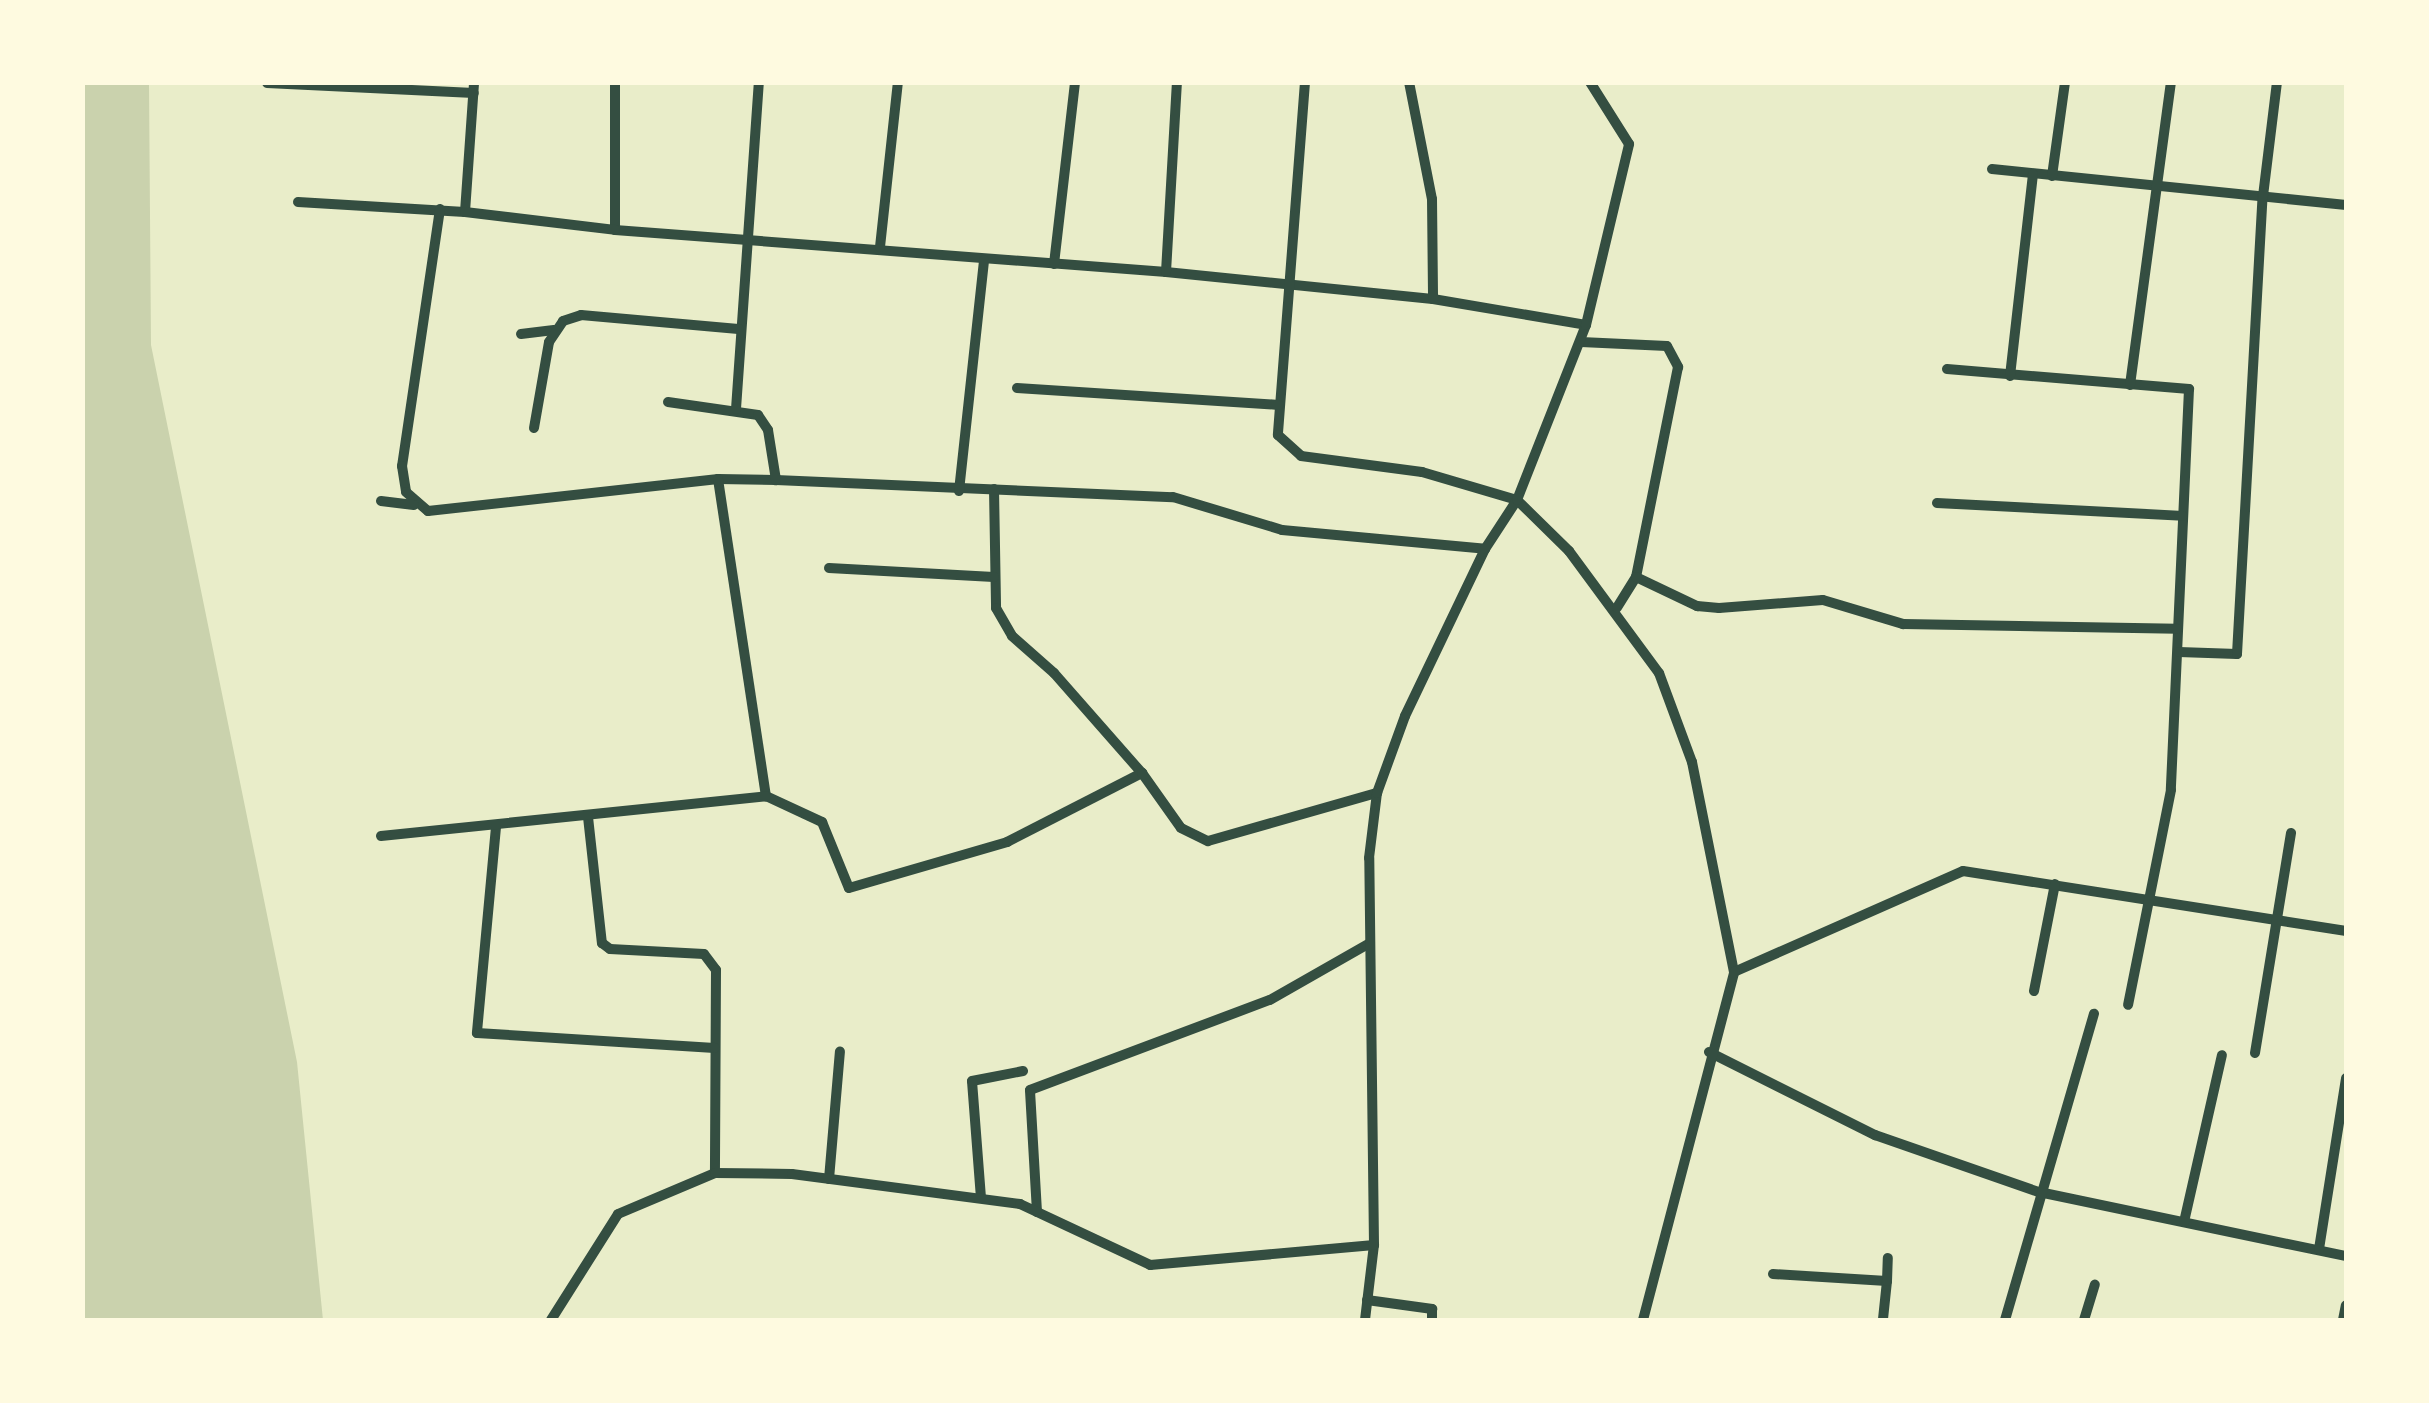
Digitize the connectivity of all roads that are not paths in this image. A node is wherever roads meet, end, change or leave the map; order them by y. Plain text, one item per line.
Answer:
1 (615, 82) edge
2 (759, 82) edge
3 (898, 82) edge
4 (1075, 82) edge
5 (1304, 82) edge
6 (1409, 82) edge
7 (1590, 82) edge
8 (2065, 82) edge
9 (2171, 82) edge
10 (2277, 82) edge
11 (267, 83) edge
12 (1177, 84) edge
13 (474, 88) edge
14 (1992, 169) dead end
15 (2033, 174) junction
16 (2052, 176) junction
17 (2155, 184) junction
18 (2263, 196) junction
19 (298, 202) dead end
20 (2346, 205) edge
21 (440, 209) junction
22 (465, 212) junction
23 (614, 230) junction
24 (745, 236) junction
25 (880, 247) junction
26 (984, 260) junction
27 (1054, 264) junction
28 (1166, 272) junction
29 (1292, 288) junction
30 (1433, 299) junction
31 (1586, 325) junction
32 (738, 329) junction
33 (554, 330) junction
34 (521, 334) dead end
35 (1581, 342) junction
36 (1947, 369) dead end
37 (2010, 376) junction
38 (2130, 384) junction
39 (1017, 388) dead end
40 (668, 402) dead end
41 (1278, 406) junction
42 (736, 409) junction
43 (534, 428) dead end
44 (718, 479) junction
45 (776, 480) junction
46 (994, 489) junction
47 (959, 491) junction
48 (1518, 500) junction
49 (381, 501) dead end
50 (1937, 503) dead end
51 (414, 505) junction
52 (2183, 516) junction
53 (1484, 548) junction
54 (829, 568) dead end
55 (994, 577) junction
56 (1636, 577) junction
57 (1616, 607) junction
58 (2176, 629) junction
59 (2179, 652) junction
60 (1142, 774) junction
61 (1378, 793) junction
62 (766, 796) junction
63 (588, 816) junction
64 (496, 827) junction
65 (2291, 832) dead end
66 (381, 836) dead end
67 (2055, 884) junction
68 (2148, 900) junction
69 (2280, 921) junction
70 (2346, 931) edge
71 (1370, 943) junction
72 (1734, 972) junction
73 (2034, 990) dead end
74 (2128, 1005) dead end
75 (2094, 1014) dead end
76 (715, 1048) junction
77 (840, 1051) dead end
78 (1709, 1052) junction
79 (2255, 1053) dead end
80 (2222, 1055) dead end
81 (1023, 1071) dead end
82 (2346, 1078) edge
83 (715, 1173) junction
84 (829, 1179) junction
85 (2039, 1192) junction
86 (980, 1198) junction
87 (1037, 1212) junction
88 (2184, 1222) junction
89 (1374, 1245) junction
90 (2319, 1249) junction
91 (2346, 1256) edge
92 (1888, 1258) dead end
93 (1773, 1274) dead end
94 (1886, 1281) junction
95 (2095, 1285) dead end
96 (1368, 1300) junction
97 (2346, 1305) edge
98 (551, 1320) edge
99 (1365, 1320) edge
100 (1432, 1320) edge
101 (1643, 1320) edge
102 (1883, 1320) edge
103 (2005, 1320) edge
104 (2084, 1320) edge
105 (2343, 1320) edge

1 - 23 street
2 - 24 street
3 - 25 street
4 - 27 street
5 - 29 street
6 - 30 street
7 - 31 street
8 - 16 street
9 - 17 street
10 - 18 street
11 - 13 street
12 - 28 street
13 - 22 street
14 - 15 street
15 - 16 street
15 - 37 street
16 - 17 street
17 - 18 street
17 - 38 street
18 - 20 street
18 - 59 street
19 - 21 street
21 - 22 street
21 - 51 street
22 - 23 street
23 - 24 street
24 - 25 street
24 - 32 street
25 - 26 street
26 - 27 street
26 - 47 street
27 - 28 street
28 - 29 street
29 - 30 street
29 - 41 street
30 - 31 street
31 - 35 street
32 - 33 street
32 - 42 street
33 - 34 street
33 - 43 street
35 - 48 street
35 - 56 street
36 - 37 street
37 - 38 street
38 - 52 street
39 - 41 street
40 - 42 street
41 - 48 street
42 - 45 street
44 - 45 street
44 - 51 street
44 - 62 street
45 - 47 street
46 - 47 street
46 - 53 street
46 - 55 street
48 - 53 street
48 - 57 street
49 - 51 street
50 - 52 street
52 - 58 street
53 - 61 street
54 - 55 street
55 - 60 street
56 - 57 street
56 - 58 street
57 - 72 street
58 - 59 street
59 - 68 street
60 - 61 street
60 - 62 street
61 - 71 street
62 - 63 street
63 - 64 street
63 - 76 street
64 - 66 street
64 - 76 street
65 - 69 street
67 - 68 street
67 - 72 street
67 - 73 street
68 - 69 street
68 - 74 street
69 - 70 street
69 - 79 street
71 - 87 street
71 - 89 street
72 - 78 street
75 - 85 street
76 - 83 street
77 - 84 street
78 - 85 street
78 - 101 street
80 - 88 street
81 - 86 street
82 - 90 street
83 - 84 street
83 - 98 street
84 - 86 street
85 - 88 street
85 - 103 street
86 - 87 street
87 - 89 street
88 - 90 street
89 - 96 street
90 - 91 street
92 - 94 street
93 - 94 street
94 - 102 street
95 - 104 street
96 - 99 street
96 - 100 street
97 - 105 street

